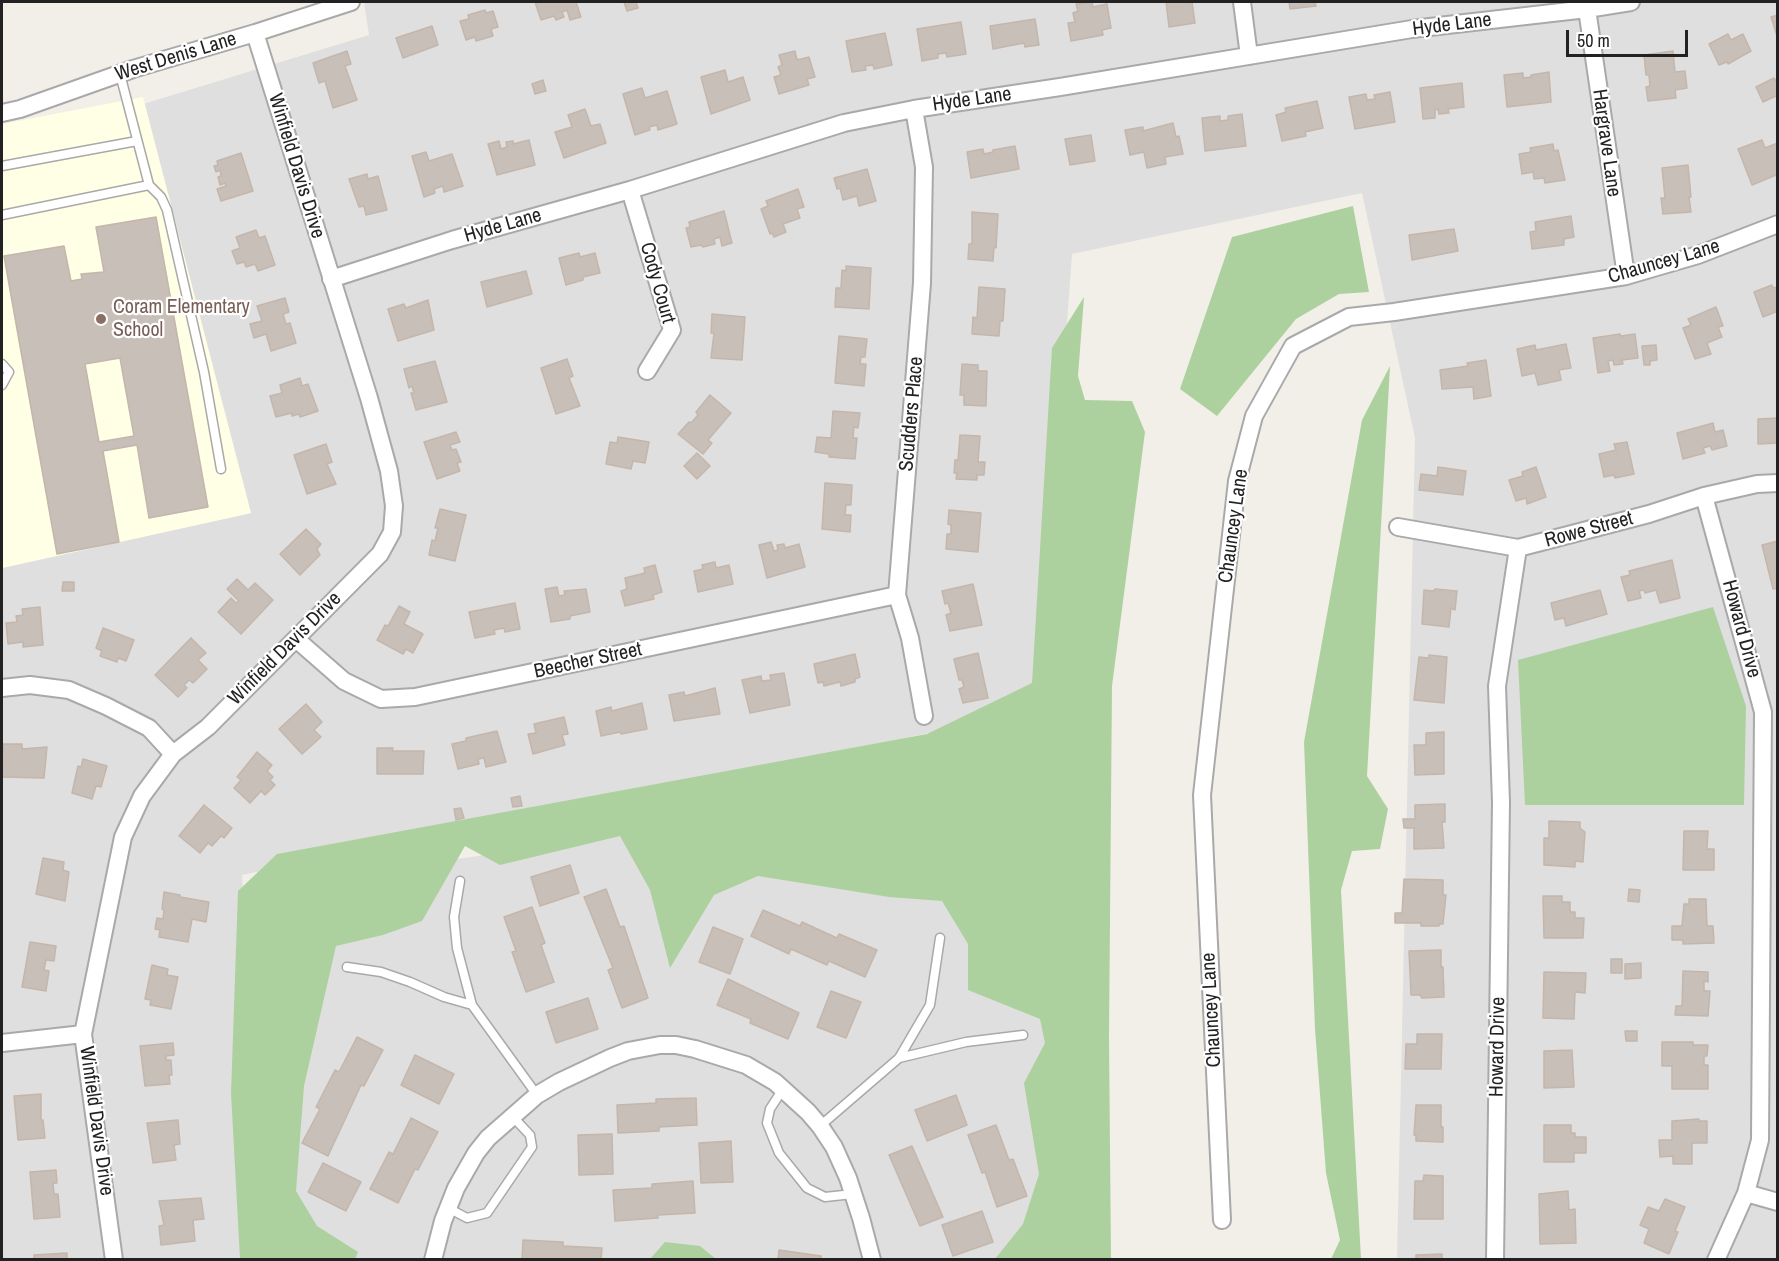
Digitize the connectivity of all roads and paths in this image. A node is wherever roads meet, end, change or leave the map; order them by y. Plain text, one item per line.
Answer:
1 (351, 2) edge
2 (1242, 2) edge
3 (1631, 2) edge
4 (1587, 9) junction
5 (255, 33) junction
6 (1249, 56) junction
7 (120, 74) junction
8 (914, 109) junction
9 (2, 113) edge
10 (136, 141) junction
11 (2, 166) edge
12 (149, 184) junction
13 (630, 190) junction
14 (2, 215) edge
15 (1778, 224) edge
16 (1626, 276) junction
17 (331, 279) junction
18 (2, 364) edge
19 (647, 371) dead end
20 (2, 385) edge
21 (221, 469) dead end
22 (1778, 483) edge
23 (1704, 496) junction
24 (1398, 527) dead end
25 (1518, 548) junction
26 (897, 595) junction
27 (296, 639) junction
28 (2, 688) edge
29 (924, 716) dead end
30 (173, 754) junction
31 (460, 881) dead end
32 (940, 938) dead end
33 (347, 967) dead end
34 (472, 1005) junction
35 (83, 1034) junction
36 (1023, 1035) dead end
37 (2, 1043) edge
38 (899, 1058) junction
39 (783, 1088) junction
40 (537, 1095) junction
41 (513, 1117) junction
42 (820, 1126) junction
43 (1746, 1193) junction
44 (854, 1194) junction
45 (1778, 1203) edge
46 (448, 1208) junction
47 (1222, 1220) dead end
48 (114, 1260) edge
49 (433, 1260) edge
50 (872, 1260) edge
51 (1495, 1260) edge
52 (1716, 1260) edge

1 - 5 street, West Denis Lane
2 - 6 street
3 - 4 street, Hyde Lane
4 - 6 street, Hyde Lane
4 - 16 street, Hargrave Lane
5 - 7 street, West Denis Lane
5 - 17 street, Winfield Davis Drive
6 - 8 street, Hyde Lane
7 - 9 street, West Denis Lane
7 - 10 lane
8 - 13 street, Hyde Lane
8 - 26 street, Scudders Place
10 - 11 lane
10 - 12 lane
12 - 14 lane
12 - 21 lane
13 - 17 street, Hyde Lane
13 - 19 street, Cody Court
15 - 16 street, Chauncey Lane
16 - 47 street, Chauncey Lane
17 - 27 street, Winfield Davis Drive
18 - 20 lane
22 - 23 street, Rowe Street
23 - 25 street, Rowe Street
23 - 43 street, Howard Drive
24 - 25 street, Rowe Street
25 - 51 street, Howard Drive
26 - 27 street, Beecher Street
26 - 29 street, Scudders Place
27 - 30 street, Winfield Davis Drive
28 - 30 street
30 - 35 street, Winfield Davis Drive
31 - 34 lane
32 - 38 lane
33 - 34 lane
34 - 40 lane
35 - 37 street
35 - 48 street, Winfield Davis Drive
36 - 38 lane
38 - 42 lane
39 - 40 street
39 - 42 street
39 - 44 lane
40 - 41 street
41 - 46 street
41 - 46 lane
42 - 44 street
43 - 45 street
43 - 52 street, Howard Drive
44 - 50 street
46 - 49 street

